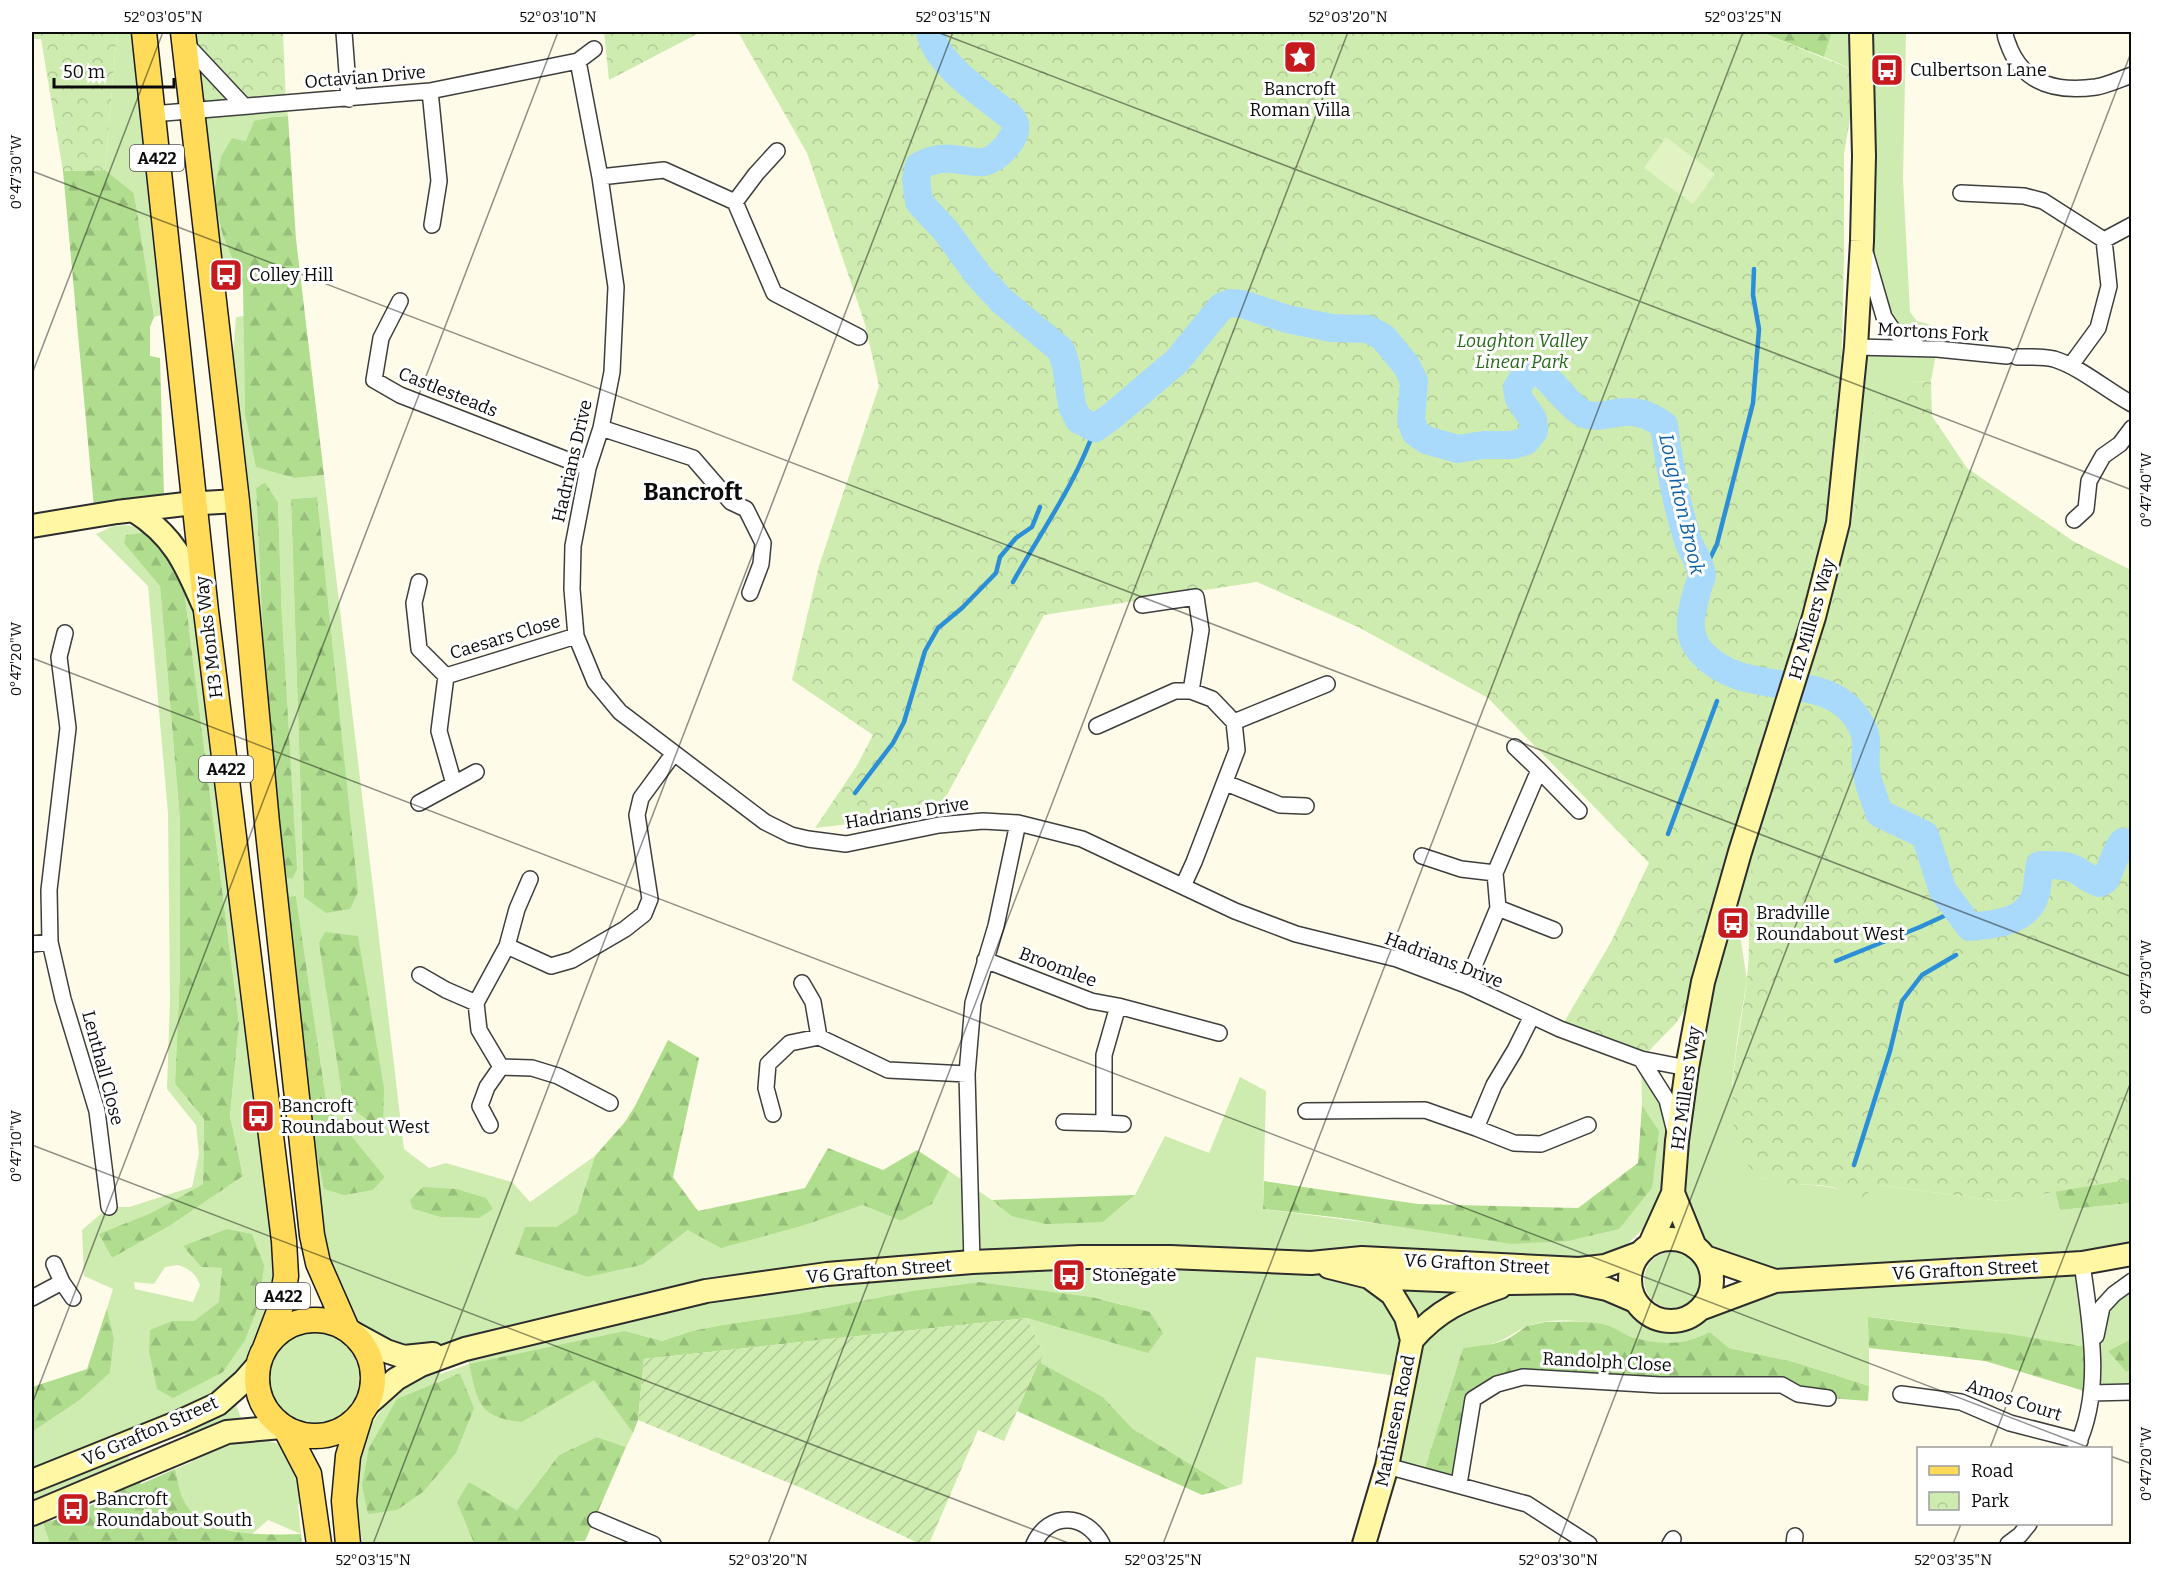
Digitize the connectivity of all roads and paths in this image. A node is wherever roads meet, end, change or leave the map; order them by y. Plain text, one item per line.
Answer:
1 (144, 32) edge
2 (344, 32) edge
3 (1861, 32) edge
4 (2005, 32) edge
5 (184, 37) edge
6 (594, 49) dead end
7 (578, 61) junction
8 (2132, 75) edge
9 (430, 92) junction
10 (349, 99) junction
11 (244, 106) junction
12 (194, 110) junction
13 (152, 114) junction
14 (777, 151) dead end
15 (600, 177) junction
16 (1961, 193) dead end
17 (735, 202) junction
18 (432, 225) dead end
19 (2132, 225) edge
20 (2104, 240) junction
21 (1862, 241) junction
22 (400, 301) dead end
23 (858, 337) dead end
24 (1856, 347) junction
25 (1923, 349) junction
26 (2071, 365) junction
27 (2132, 404) edge
28 (601, 428) junction
29 (2132, 428) edge
30 (588, 468) junction
31 (237, 501) junction
32 (194, 503) junction
33 (133, 510) junction
34 (2074, 520) dead end
35 (32, 525) edge
36 (419, 582) dead end
37 (750, 593) dead end
38 (1142, 605) dead end
39 (206, 610) junction
40 (65, 633) dead end
41 (576, 636) junction
42 (446, 676) junction
43 (1327, 684) dead end
44 (1191, 691) junction
45 (1234, 722) junction
46 (1097, 726) dead end
47 (1515, 747) dead end
48 (674, 753) junction
49 (1539, 770) junction
50 (476, 772) dead end
51 (1226, 783) junction
52 (454, 784) junction
53 (419, 803) dead end
54 (1306, 806) dead end
55 (1580, 811) dead end
56 (1018, 823) junction
57 (1422, 856) dead end
58 (1495, 873) junction
59 (530, 879) dead end
60 (1183, 886) junction
61 (1498, 908) junction
62 (1554, 930) dead end
63 (50, 942) junction
64 (32, 944) edge
65 (507, 946) junction
66 (985, 960) junction
67 (420, 975) dead end
68 (802, 983) dead end
69 (1466, 985) junction
70 (476, 1004) junction
71 (1119, 1006) junction
72 (1532, 1016) junction
73 (1219, 1033) dead end
74 (819, 1037) junction
75 (1641, 1059) junction
76 (501, 1067) junction
77 (1687, 1068) junction
78 (967, 1074) junction
79 (610, 1103) dead end
80 (1306, 1110) dead end
81 (773, 1114) dead end
82 (1065, 1122) dead end
83 (1104, 1123) junction
84 (1123, 1124) dead end
85 (490, 1125) dead end
86 (1588, 1125) dead end
87 (1476, 1128) junction
88 (1677, 1141) junction
89 (1673, 1193) junction
90 (109, 1207) dead end
91 (1645, 1249) junction
92 (1700, 1252) junction
93 (2125, 1257) edge
94 (972, 1262) junction
95 (1311, 1263) junction
96 (2082, 1263) junction
97 (54, 1264) dead end
98 (1369, 1276) junction
99 (1775, 1281) junction
100 (2132, 1281) edge
101 (62, 1282) junction
102 (1510, 1283) junction
103 (32, 1298) edge
104 (74, 1298) dead end
105 (1635, 1301) junction
106 (1700, 1309) junction
107 (350, 1331) junction
108 (1412, 1340) junction
109 (2093, 1348) junction
110 (454, 1352) junction
111 (262, 1356) junction
112 (2132, 1392) edge
113 (2091, 1393) junction
114 (1901, 1394) dead end
115 (1828, 1398) dead end
116 (364, 1409) junction
117 (284, 1428) junction
118 (2078, 1445) edge
119 (1387, 1466) junction
120 (32, 1480) edge
121 (1459, 1484) junction
122 (32, 1514) edge
123 (596, 1520) dead end
124 (2026, 1534) edge
125 (319, 1545) edge
126 (348, 1545) edge
127 (653, 1545) edge
128 (1034, 1545) edge
129 (1102, 1545) edge
130 (1364, 1545) edge
131 (1589, 1545) edge
132 (2008, 1545) edge

1 - 13 main road, H3 Monks Way / A422
2 - 10 street
3 - 21 street, H2 Millers Way
4 - 8 street
5 - 11 street
5 - 12 main road, A422
6 - 7 street
7 - 9 street, Octavian Drive
7 - 15 street, Hadrians Drive
9 - 10 street, Octavian Drive
9 - 18 street
10 - 11 street, Octavian Drive
11 - 12 street, Octavian Drive
12 - 13 street, Octavian Drive
12 - 31 main road, A422
13 - 32 main road, H3 Monks Way / A422
14 - 17 street
15 - 17 street
15 - 28 street, Hadrians Drive
16 - 20 street
17 - 23 street
19 - 20 street
20 - 26 street
21 - 24 street, H2 Millers Way
21 - 25 street
22 - 30 street, Castlesteads
24 - 25 street, Mortons Fork
24 - 77 street, H2 Millers Way
25 - 26 street, Mortons Fork
26 - 27 street, Mortons Fork
28 - 30 street, Hadrians Drive
28 - 37 street
29 - 34 street
30 - 41 street, Hadrians Drive
31 - 32 street
31 - 107 main road, A422
32 - 33 street
32 - 39 main road, H3 Monks Way / A422
33 - 35 street
33 - 39 street
36 - 42 street, Caesars Close
38 - 44 street
39 - 111 main road, H3 Monks Way / A422
40 - 63 street, Lenthall Close
41 - 42 street, Caesars Close
41 - 48 street, Hadrians Drive
42 - 52 street, Caesars Close
43 - 45 street
44 - 45 street
44 - 46 street
45 - 51 street
47 - 49 street
48 - 56 street, Hadrians Drive
48 - 65 street
49 - 55 street
49 - 58 street
50 - 52 street
51 - 54 street
51 - 60 street
52 - 53 street
56 - 60 street, Hadrians Drive
56 - 66 street
57 - 58 street
58 - 61 street
59 - 65 street
60 - 69 street, Hadrians Drive
61 - 62 street
61 - 69 street
63 - 64 street
63 - 90 street, Lenthall Close
65 - 70 street
66 - 71 street, Broomlee
66 - 78 street
67 - 70 street
68 - 74 street
69 - 72 street, Hadrians Drive
70 - 76 street
71 - 73 street, Broomlee
71 - 83 street
72 - 75 street, Hadrians Drive
72 - 87 street
74 - 78 street
74 - 81 street
75 - 77 street, Hadrians Drive
75 - 88 street
76 - 79 street
76 - 85 street
77 - 88 street, H2 Millers Way
78 - 94 street
80 - 87 street
82 - 83 street
83 - 84 street
86 - 87 street
88 - 89 street, H2 Millers Way
89 - 91 street, H2 Millers Way
89 - 92 street, H2 Millers Way
91 - 92 street
91 - 95 street, V6 Grafton Street
91 - 105 street
92 - 99 street, V6 Grafton Street
92 - 106 street
93 - 96 street, V6 Grafton Street
94 - 95 street, V6 Grafton Street
94 - 110 street, V6 Grafton Street
95 - 98 street, V6 Grafton Street
96 - 99 street, V6 Grafton Street
96 - 109 street
97 - 101 street
98 - 102 street, V6 Grafton Street
98 - 108 street, Mathiesen Road
99 - 106 street, V6 Grafton Street
100 - 109 street
101 - 103 street
101 - 104 street
102 - 105 street, V6 Grafton Street
102 - 108 street
105 - 106 street
107 - 110 street, V6 Grafton Street
107 - 111 main road, A422
107 - 116 main road, A422
108 - 119 street, Mathiesen Road
109 - 113 street
110 - 116 street, V6 Grafton Street
111 - 117 main road, A422
111 - 120 street, V6 Grafton Street
112 - 113 street
113 - 118 street
114 - 118 street, Amos Court
115 - 121 street, Randolph Close
116 - 117 main road
116 - 126 main road, A422
117 - 122 street, V6 Grafton Street
117 - 125 main road, A422
119 - 121 street
119 - 130 street, Mathiesen Road
121 - 131 street
123 - 127 street
124 - 132 street
128 - 129 street

